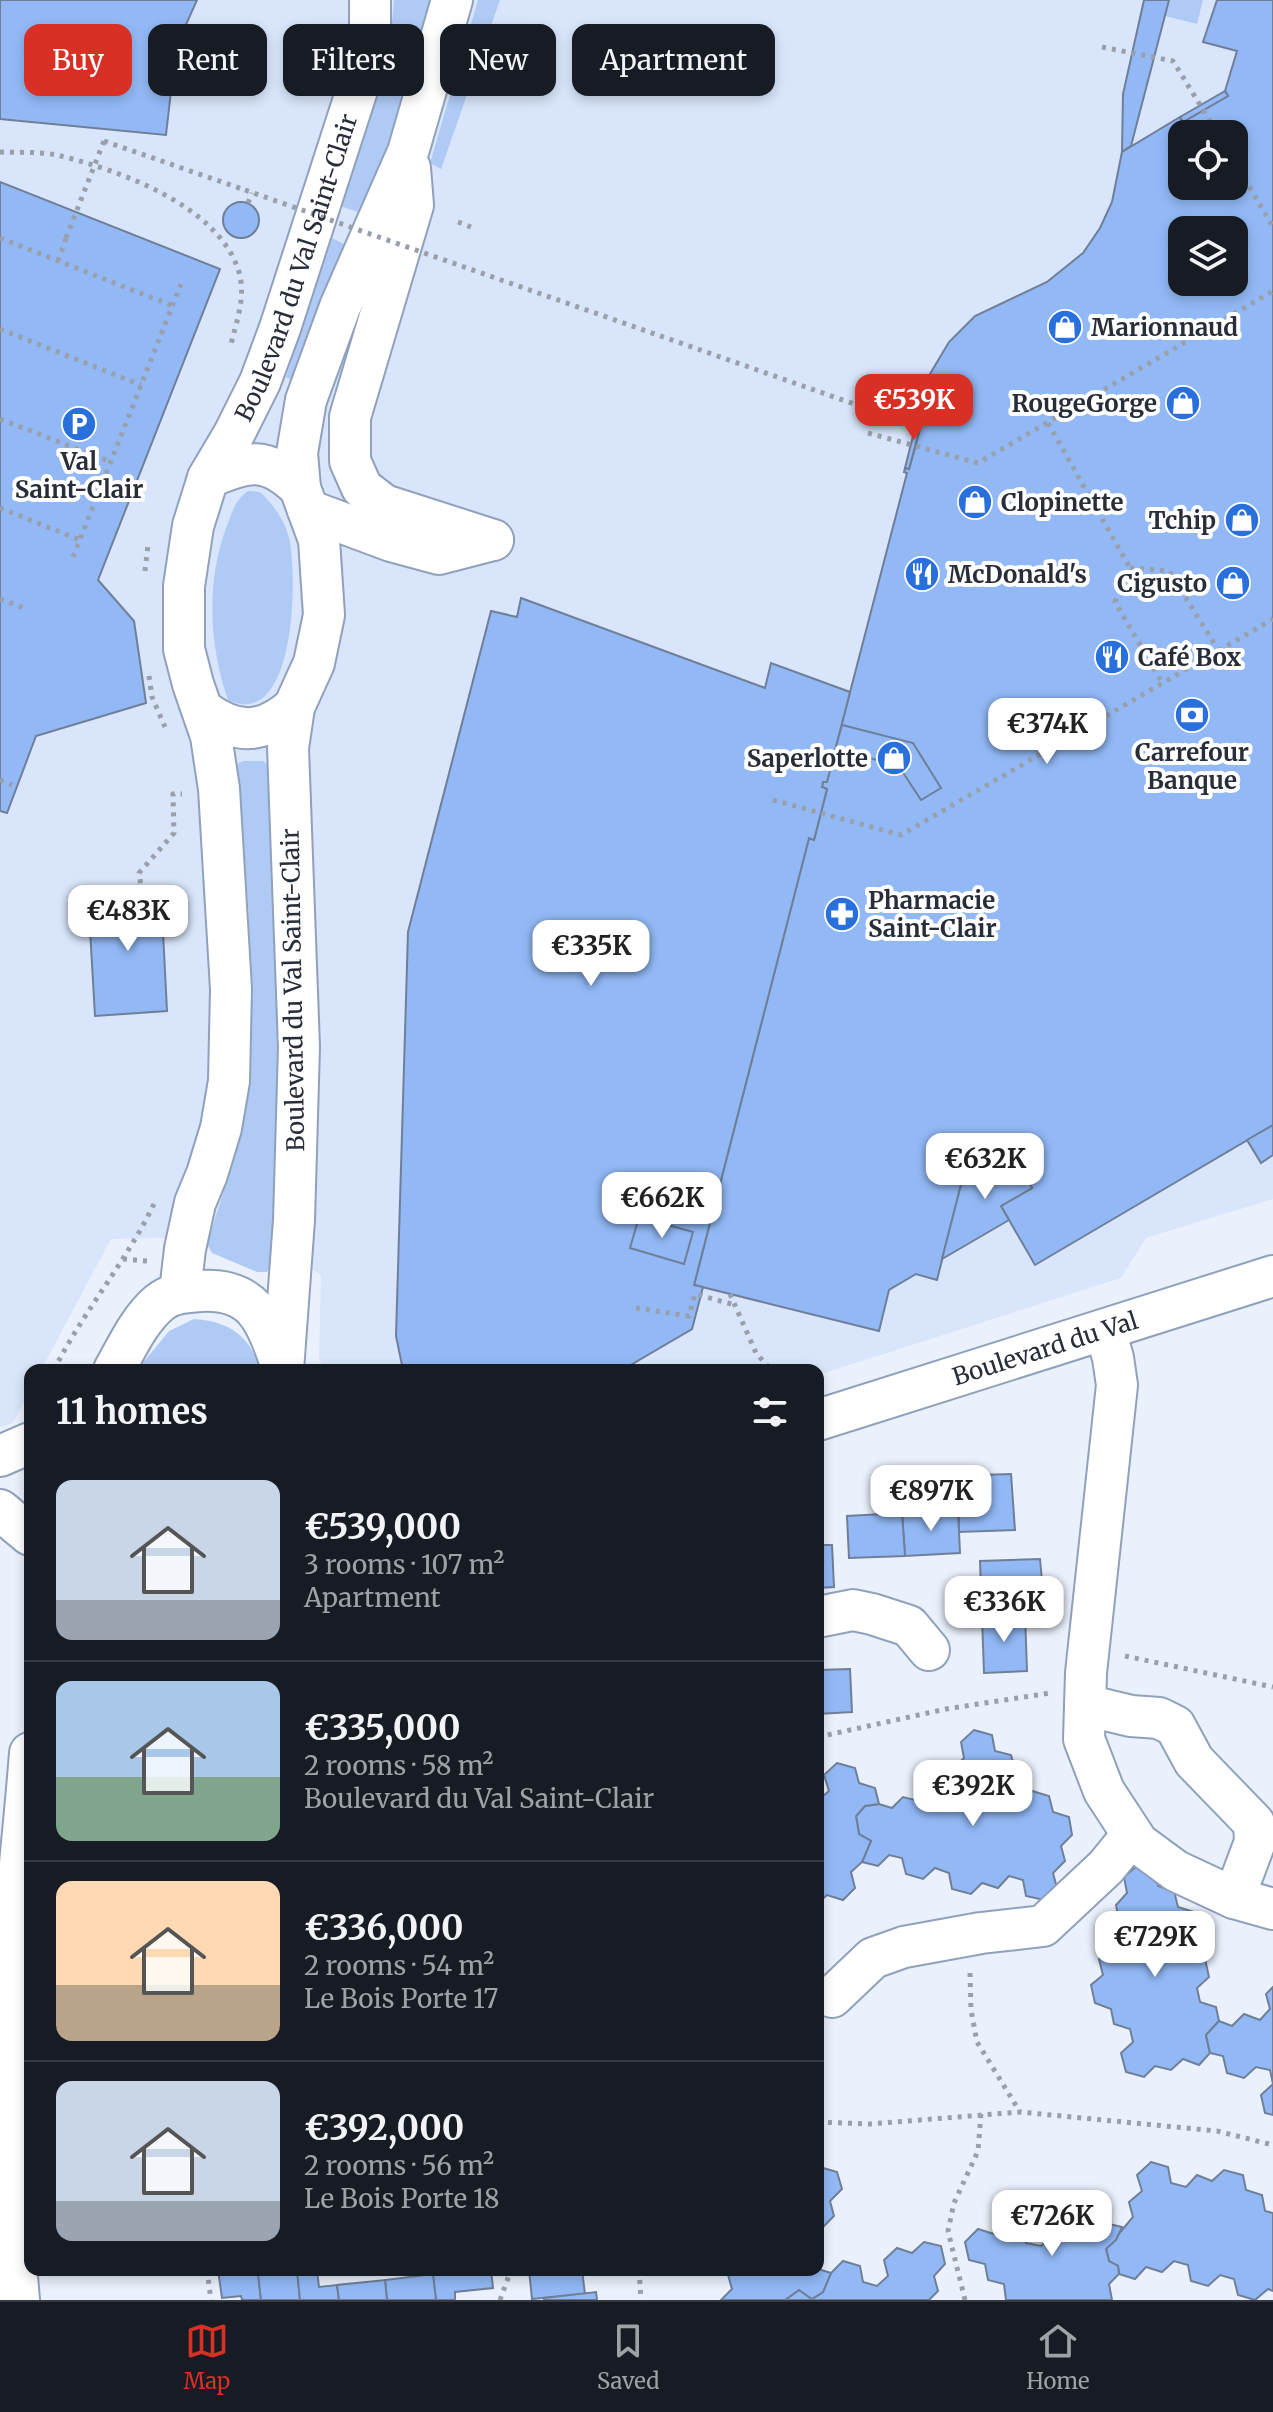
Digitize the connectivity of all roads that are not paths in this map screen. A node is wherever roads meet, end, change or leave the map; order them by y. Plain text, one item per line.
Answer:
1 (370, 0) edge
2 (452, 0) edge
3 (408, 152) junction
4 (208, 478) junction
5 (304, 499) junction
6 (294, 707) junction
7 (204, 711) junction
8 (1273, 1276) edge
9 (180, 1292) junction
10 (1105, 1330) junction
11 (117, 1364) edge
12 (281, 1364) edge
13 (283, 1364) edge
14 (824, 1418) edge
15 (24, 1446) edge
16 (0, 1456) edge
17 (0, 1510) edge
18 (24, 1530) edge
19 (824, 1616) edge
20 (929, 1650) dead end
21 (1071, 1698) junction
22 (1132, 1835) junction
23 (24, 1861) edge
24 (1234, 1898) junction
25 (1273, 1909) edge
26 (832, 1997) dead end
27 (19, 2080) edge
28 (19, 2300) edge

1 - 4 street, Boulevard du Val Saint-Clair
2 - 3 street
3 - 5 street, Boulevard du Val Saint-Clair
3 - 5 street
4 - 5 street
4 - 7 street, Boulevard du Val Saint-Clair
5 - 6 street, Boulevard du Val Saint-Clair
6 - 7 street
6 - 13 street, Boulevard du Val Saint-Clair
7 - 9 street, Boulevard du Val Saint-Clair
8 - 10 street, Boulevard du Val
9 - 11 street
9 - 12 street
10 - 14 street, Boulevard du Val
10 - 21 street
15 - 16 street
17 - 18 street
19 - 20 street
21 - 22 street
21 - 24 street
22 - 24 street
22 - 26 street
23 - 27 street
24 - 25 street
27 - 28 street

